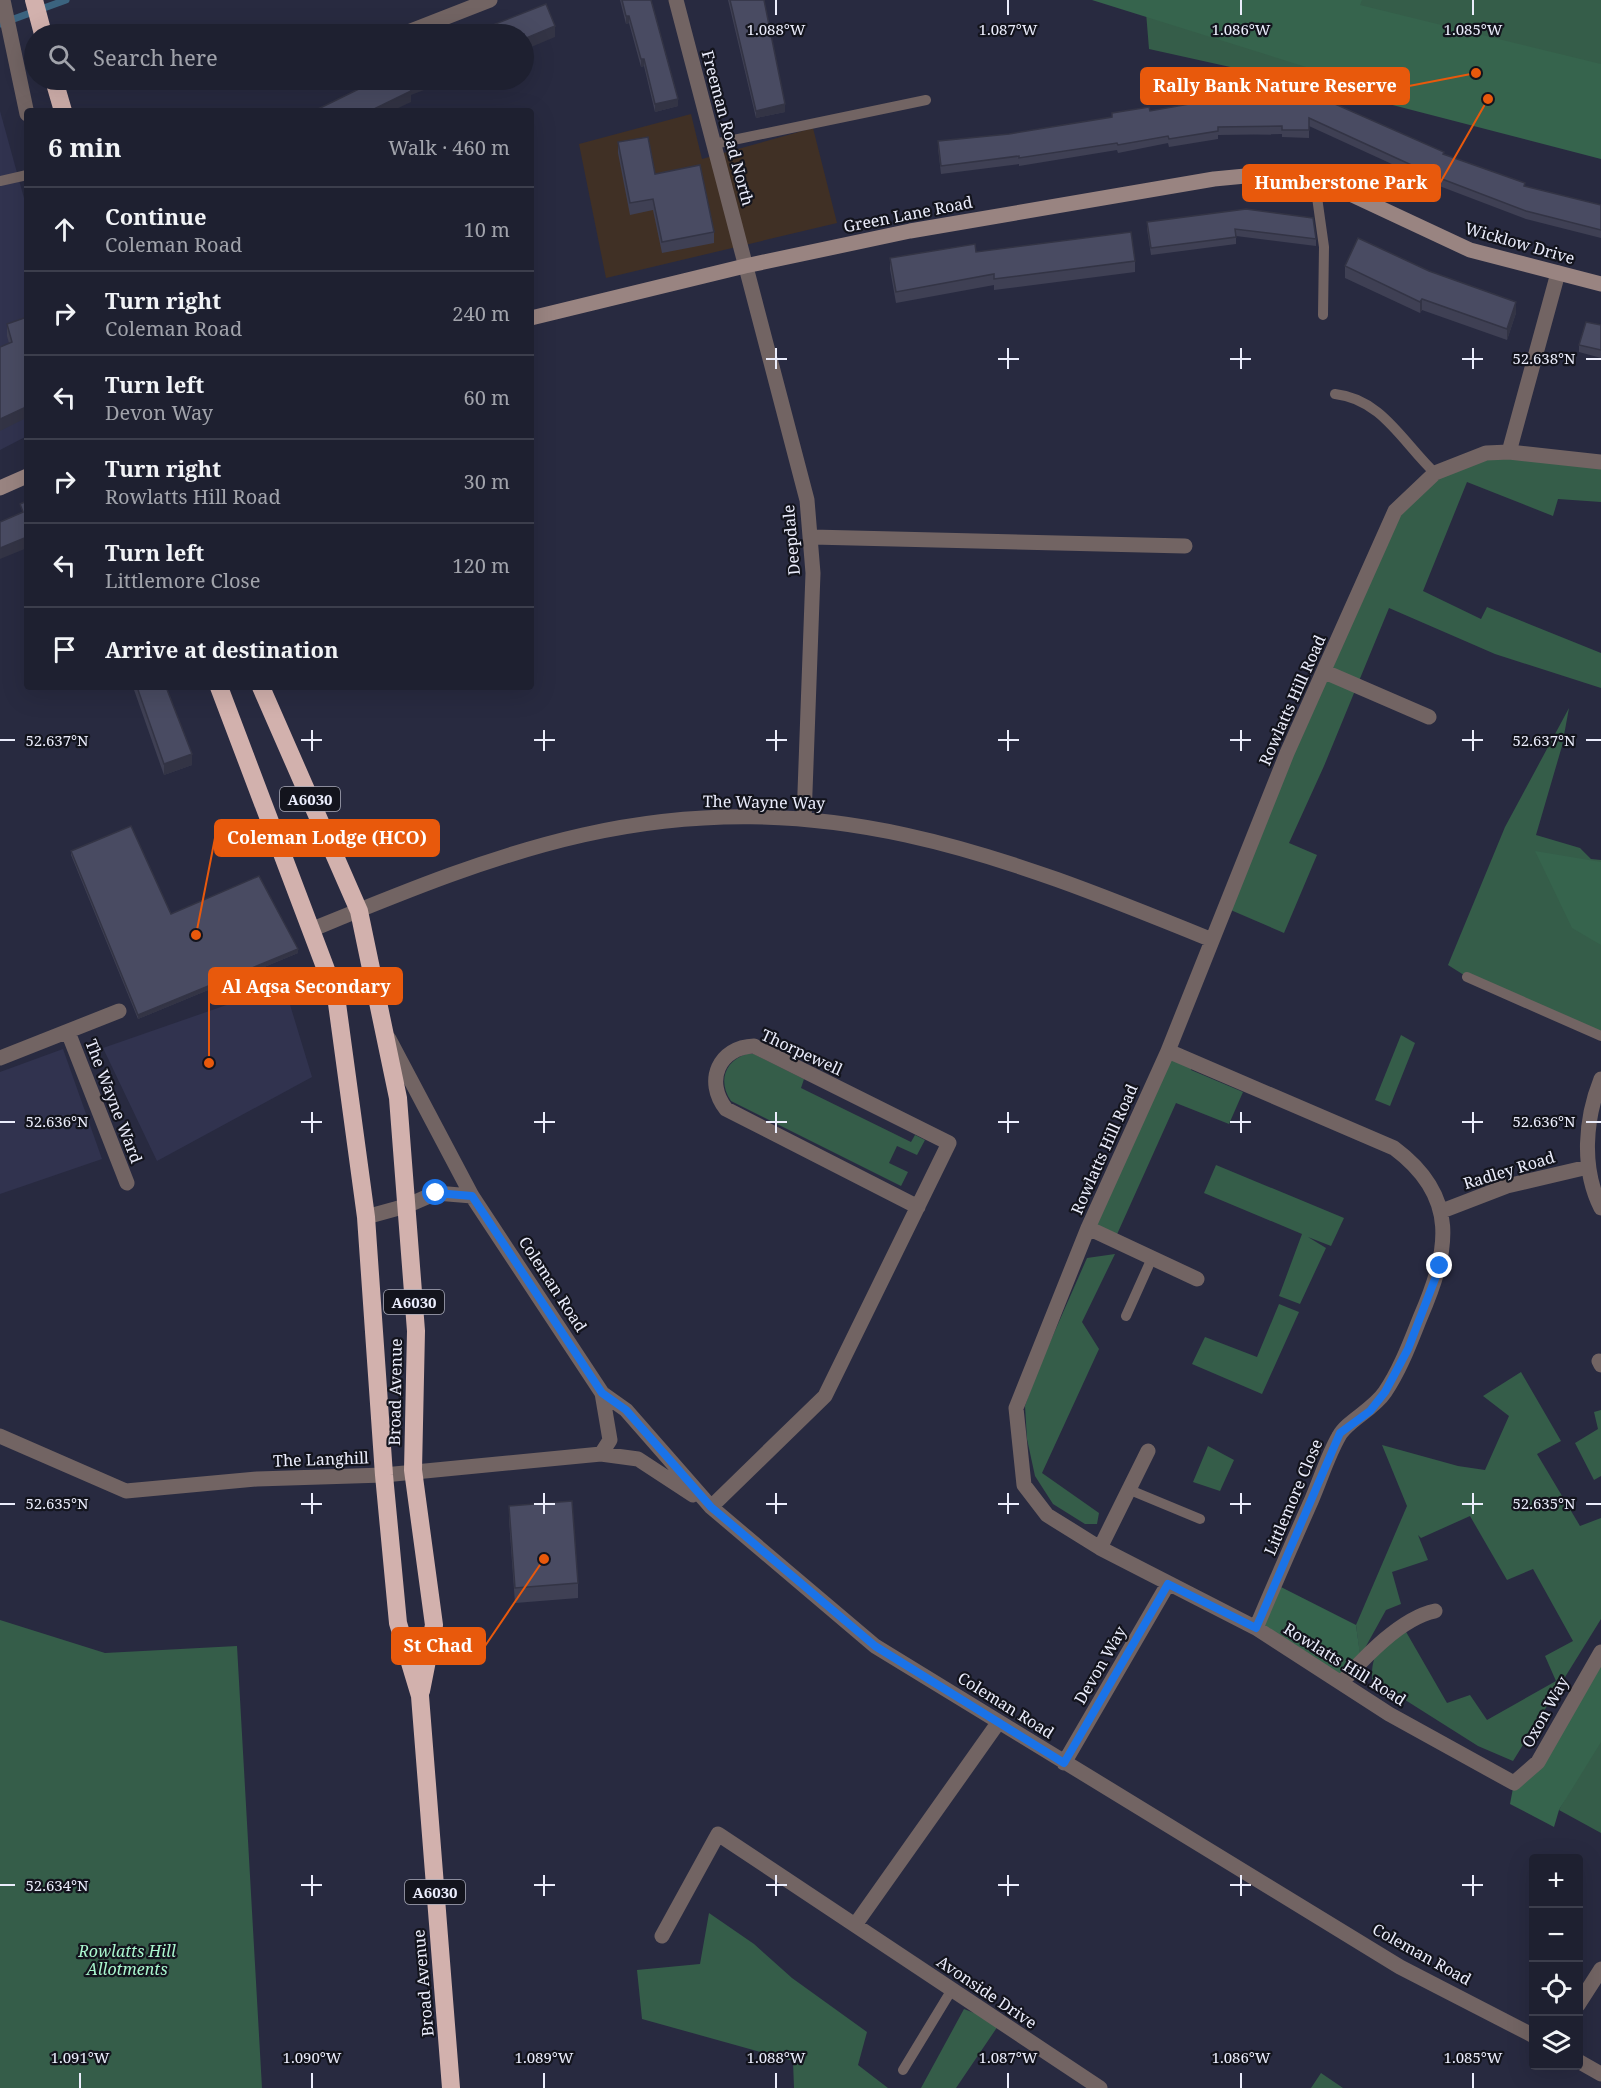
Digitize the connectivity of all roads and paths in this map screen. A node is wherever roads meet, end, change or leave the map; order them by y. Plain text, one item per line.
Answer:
1 (3, 0) edge
2 (34, 0) edge
3 (490, 0) edge
4 (676, 0) edge
5 (40, 24) edge
6 (429, 24) edge
7 (57, 90) edge
8 (926, 100) dead end
9 (26, 108) edge
10 (62, 108) edge
11 (714, 144) junction
12 (24, 176) edge
13 (1297, 178) joint
14 (0, 181) edge
15 (1315, 183) junction
16 (745, 266) junction
17 (1558, 273) junction
18 (1601, 284) edge
19 (1323, 315) dead end
20 (534, 317) edge
21 (1335, 394) dead end
22 (1509, 452) junction
23 (1601, 462) edge
24 (1435, 472) junction
25 (24, 477) edge
26 (0, 488) edge
27 (812, 537) junction
28 (1185, 546) dead end
29 (1325, 672) junction
30 (220, 690) edge
31 (262, 690) edge
32 (1429, 717) dead end
33 (804, 819) junction
34 (358, 911) junction
35 (313, 929) junction
36 (1212, 940) junction
37 (1467, 977) dead end
38 (119, 1011) dead end
39 (384, 1029) junction
40 (68, 1032) junction
41 (1601, 1036) edge
42 (1168, 1051) junction
43 (0, 1058) edge
44 (1601, 1079) edge
45 (1588, 1167) junction
46 (127, 1183) dead end
47 (472, 1196) junction
48 (406, 1206) junction
49 (918, 1207) junction
50 (1601, 1208) edge
51 (1442, 1211) junction
52 (366, 1217) junction
53 (1088, 1228) junction
54 (1152, 1258) junction
55 (1197, 1279) dead end
56 (1126, 1316) dead end
57 (602, 1393) junction
58 (0, 1436) edge
59 (1148, 1451) dead end
60 (601, 1454) junction
61 (413, 1470) junction
62 (384, 1475) junction
63 (1130, 1490) junction
64 (711, 1507) junction
65 (1200, 1519) dead end
66 (1100, 1548) junction
67 (1168, 1584) junction
68 (1435, 1611) dead end
69 (1256, 1628) junction
70 (1601, 1652) edge
71 (1342, 1682) junction
72 (420, 1696) junction
73 (998, 1723) junction
74 (1064, 1763) junction
75 (1514, 1783) joint
76 (855, 1925) junction
77 (662, 1936) dead end
78 (1601, 1969) edge
79 (951, 1991) junction
80 (1583, 1997) edge
81 (1529, 2034) edge
82 (1583, 2064) edge
83 (903, 2070) dead end
84 (1601, 2074) edge
85 (451, 2088) edge
86 (1100, 2088) edge

1 - 9 street
2 - 5 highway
3 - 6 street
4 - 11 street, Freeman Road North
7 - 10 highway
8 - 11 lane
11 - 16 street, Freeman Road North
12 - 14 lane
13 - 15 street, Wicklow Drive
13 - 16 street, Green Lane Road
15 - 17 street, Wicklow Drive
15 - 19 lane
16 - 20 street, Green Lane Road
16 - 27 street, Deepdale
17 - 18 street, Wicklow Drive
17 - 22 street
21 - 24 lane
22 - 23 street, Rowlatts Hill Road
22 - 24 street, Rowlatts Hill Road
24 - 29 street, Rowlatts Hill Road
25 - 26 street
27 - 28 street
27 - 33 street, Deepdale
29 - 32 street
29 - 36 street, Rowlatts Hill Road
30 - 35 highway, A6030
31 - 34 highway, A6030
33 - 34 street, The Wayne Way
33 - 36 street, The Wayne Way
34 - 35 street, The Wayne Way
34 - 39 highway, Broad Avenue / A6030
35 - 52 highway, Broad Avenue / A6030
36 - 42 street, Rowlatts Hill Road
37 - 41 lane
38 - 40 street
39 - 47 street, Coleman Road
39 - 48 highway, Broad Avenue / A6030
40 - 43 street
40 - 46 street, The Wayne Ward
42 - 51 street, Littlemore Close
42 - 53 street, Rowlatts Hill Road
44 - 45 street
45 - 50 street
45 - 51 street, Radley Road
47 - 48 street
47 - 57 street, Coleman Road
48 - 52 street
48 - 61 highway, Broad Avenue / A6030
49 - 49 street, Thorpewell
49 - 64 street, Thorpewell
51 - 69 street, Littlemore Close
52 - 62 highway, Broad Avenue / A6030
53 - 54 street
53 - 66 street, Rowlatts Hill Road
54 - 55 street
54 - 56 lane
57 - 60 street, Coleman Road
57 - 64 street, Coleman Road
58 - 62 street, The Langhill
59 - 63 street
60 - 61 street, The Langhill
60 - 64 street, The Langhill
61 - 62 street, The Langhill
61 - 72 highway, Broad Avenue / A6030
62 - 72 highway, Broad Avenue / A6030
63 - 65 lane
63 - 66 street
64 - 73 street, Coleman Road
66 - 67 street, Rowlatts Hill Road
67 - 69 street, Rowlatts Hill Road
67 - 74 street, Devon Way
68 - 71 street
69 - 71 street, Rowlatts Hill Road
70 - 75 street, Oxon Way
71 - 75 street, Rowlatts Hill Road
72 - 85 highway, Broad Avenue / A6030
73 - 74 street, Coleman Road
73 - 76 street
74 - 81 street, Coleman Road
76 - 77 street, Avonside Drive
76 - 79 street, Avonside Drive
78 - 80 street
79 - 83 lane
79 - 86 street, Avonside Drive
82 - 84 street

